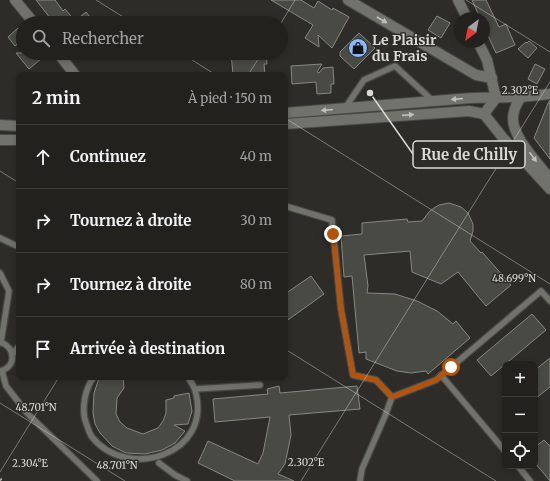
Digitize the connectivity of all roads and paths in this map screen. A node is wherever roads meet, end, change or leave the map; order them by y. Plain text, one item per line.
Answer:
1 (15, 0) edge
2 (348, 0) edge
3 (458, 0) edge
4 (464, 12) edge
5 (28, 16) edge
6 (481, 48) edge
7 (63, 60) edge
8 (73, 72) edge
9 (492, 78) junction
10 (550, 94) edge
11 (520, 97) junction
12 (496, 98) junction
13 (434, 101) junction
14 (344, 108) junction
15 (288, 113) edge
16 (484, 114) junction
17 (288, 124) edge
18 (0, 125) edge
19 (16, 126) edge
20 (0, 140) edge
21 (16, 140) edge
22 (550, 179) edge
23 (550, 190) edge
24 (288, 207) edge
25 (0, 238) edge
26 (16, 246) edge
27 (0, 273) edge
28 (550, 301) edge
29 (1, 342) edge
30 (16, 350) edge
31 (12, 355) junction
32 (1, 371) edge
33 (441, 375) junction
34 (92, 380) edge
35 (190, 380) edge
36 (260, 385) dead end
37 (195, 389) junction
38 (392, 397) junction
39 (502, 447) edge
40 (159, 463) junction
41 (133, 464) dead end
42 (146, 465) dead end
43 (520, 469) edge
44 (97, 481) edge
45 (187, 481) edge
46 (360, 481) edge
47 (530, 481) edge

1 - 5 main road
2 -> 9 main road
3 - 4 main road
6 - 9 main road
7 - 8 main road
9 - 12 main road
10 - 11 main road
11 - 12 main road
11 -> 22 main road
12 -> 13 main road
12 - 16 main road
13 - 14 main road
13 - 14 lane
14 -> 15 main road
17 -> 16 main road
16 - 23 main road
18 - 19 main road
20 - 21 main road
24 - 38 lane
25 - 26 lane
27 - 29 lane
28 - 33 lane
29 - 31 lane
30 - 31 lane
31 - 32 lane
32 - 44 lane
33 - 38 lane
33 - 39 lane
34 - 41 lane
35 - 37 lane
36 - 37 lane
37 - 40 lane
38 - 46 lane
40 - 42 lane
40 - 45 lane
43 - 47 lane

